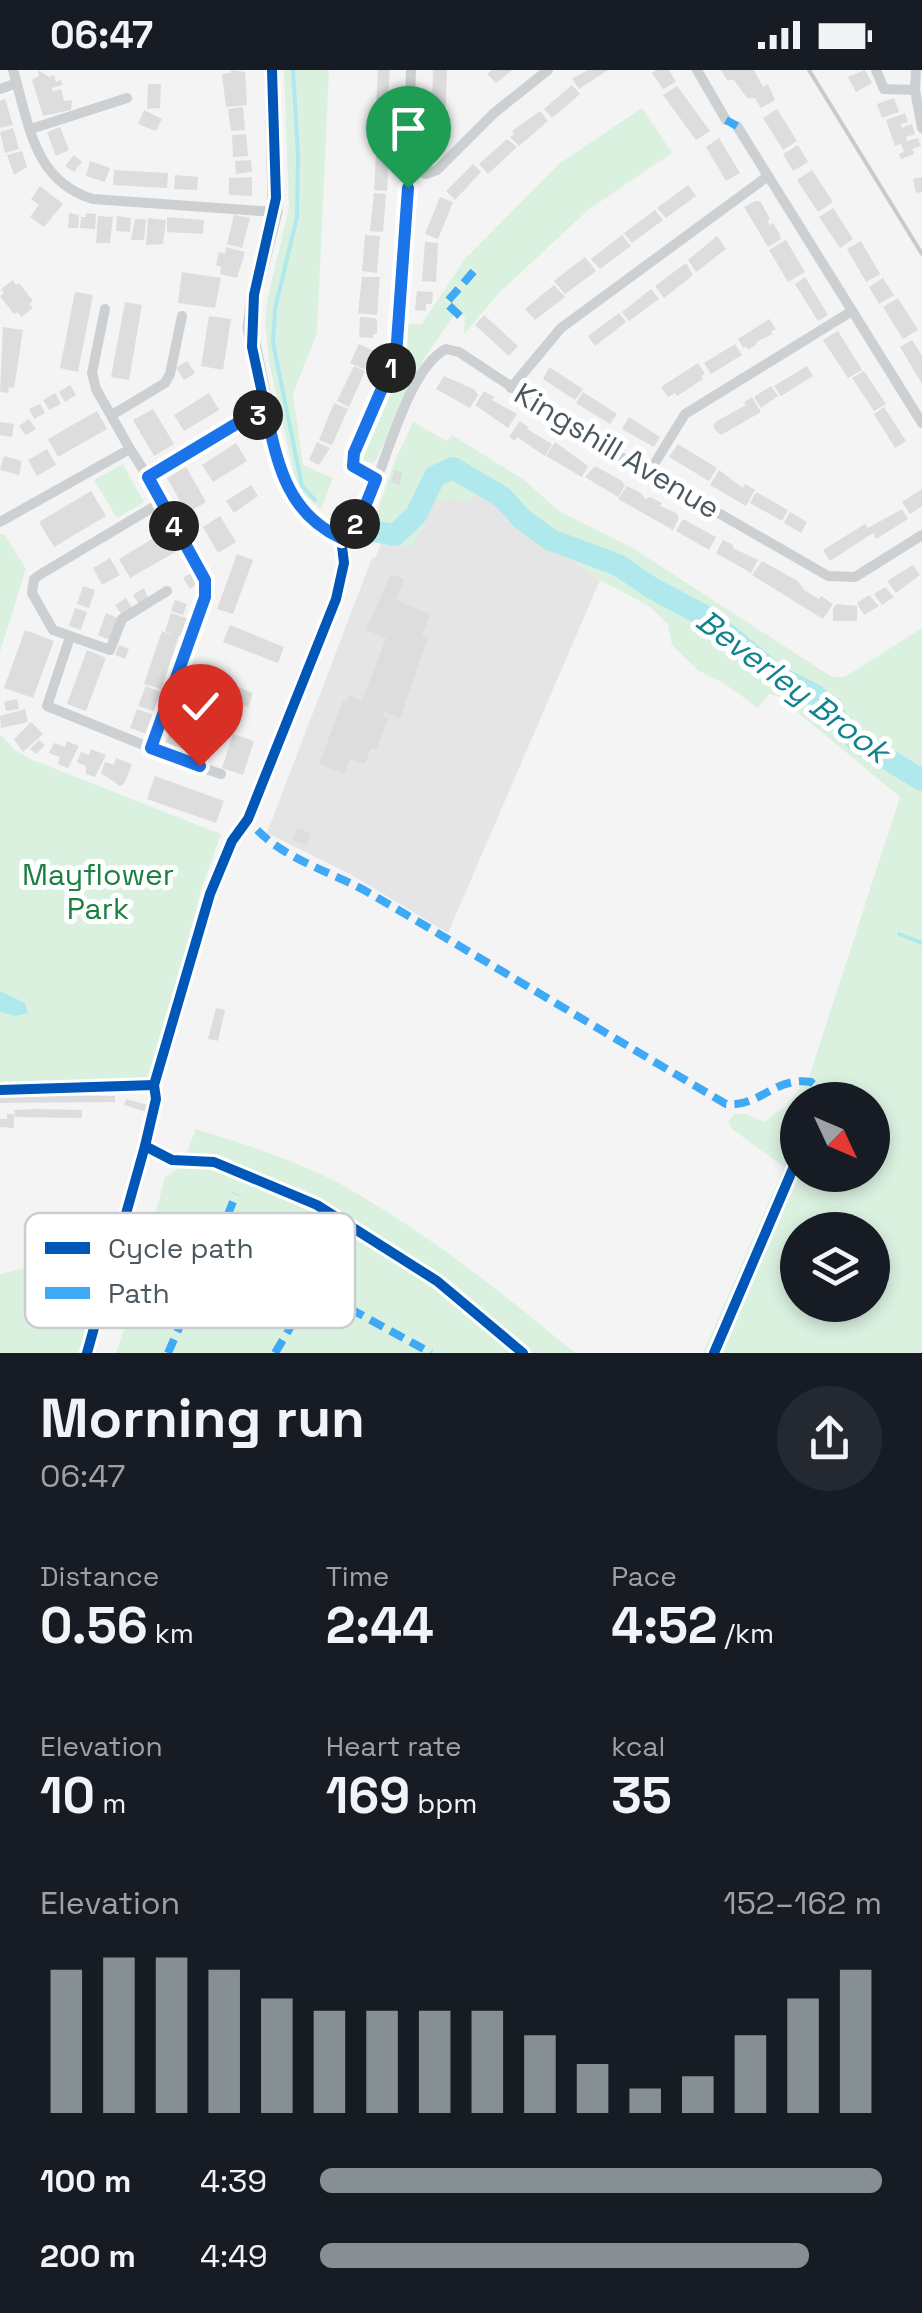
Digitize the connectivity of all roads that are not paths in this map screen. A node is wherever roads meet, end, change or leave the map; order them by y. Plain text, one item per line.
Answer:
1 (14, 70) edge
2 (272, 70) edge
3 (411, 70) edge
4 (548, 70) edge
5 (697, 70) edge
6 (876, 70) edge
7 (916, 70) edge
8 (17, 83) junction
9 (0, 89) edge
10 (914, 90) junction
11 (127, 98) dead end
12 (922, 128) edge
13 (32, 129) junction
14 (768, 176) junction
15 (408, 188) dead end
16 (275, 212) junction
17 (105, 309) dead end
18 (852, 310) junction
19 (182, 316) dead end
20 (511, 388) junction
21 (266, 412) junction
22 (112, 415) junction
23 (922, 423) edge
24 (130, 449) junction
25 (648, 474) junction
26 (148, 477) junction
27 (376, 479) junction
28 (160, 503) junction
29 (0, 522) edge
30 (922, 536) edge
31 (341, 538) junction
32 (167, 592) dead end
33 (70, 638) junction
34 (216, 725) dead end
35 (151, 748) junction
36 (200, 766) junction
37 (222, 774) dead end
38 (248, 819) dead end

1 - 8 street
2 - 16 street
3 - 4 street
5 - 14 street
6 - 10 street
7 - 10 street
8 - 9 street
8 - 13 street
10 - 12 street
11 - 13 street
13 - 16 street
14 - 18 street
14 - 20 street
15 - 27 street
16 - 21 street
17 - 22 street
18 - 23 street
18 - 25 street
19 - 22 street
20 - 25 street, Kingshill Avenue
20 - 27 street, Kingshill Avenue
21 - 26 street
21 - 31 street
22 - 24 street
24 - 26 street
24 - 29 street
25 - 30 street, Kingshill Avenue
26 - 28 street
27 - 31 street
28 - 33 street
28 - 35 street
31 - 38 street
32 - 33 street
33 - 35 street
34 - 36 street
35 - 36 street
36 - 37 street

